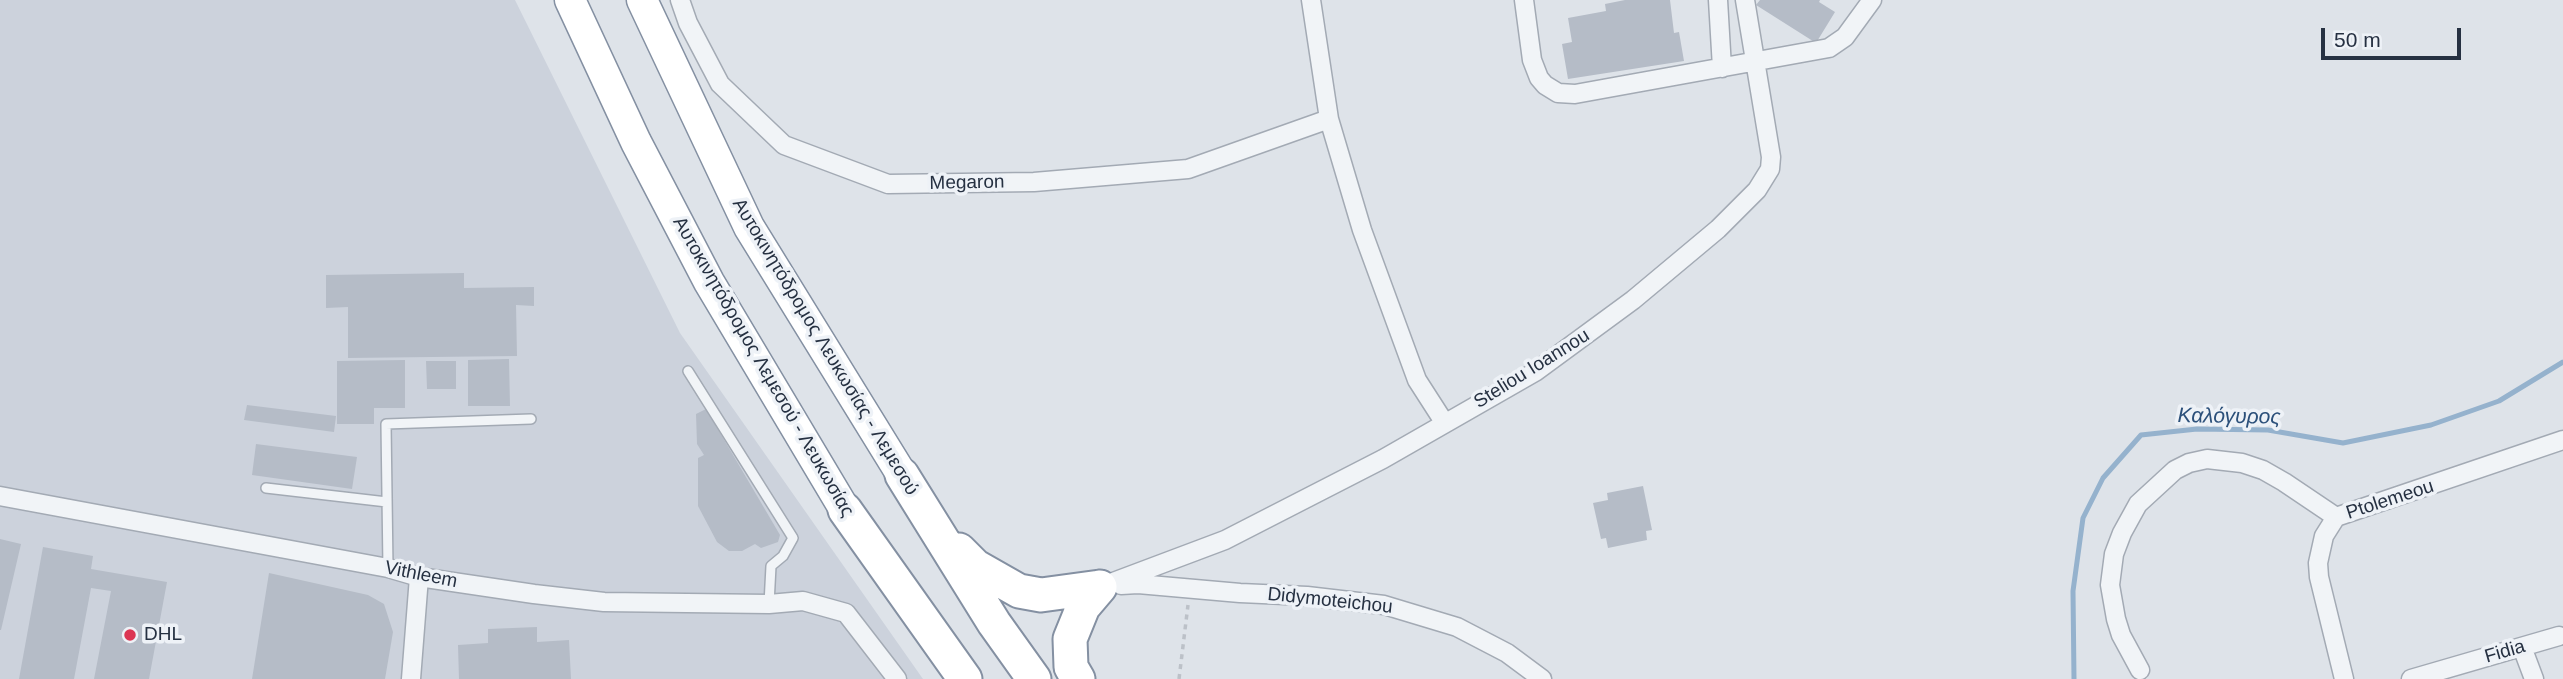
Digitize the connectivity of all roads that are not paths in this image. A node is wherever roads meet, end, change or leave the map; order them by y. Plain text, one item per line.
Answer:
1 (570, 0) edge
2 (642, 0) edge
3 (680, 0) edge
4 (1311, 0) edge
5 (1524, 0) edge
6 (1718, 0) edge
7 (1745, 0) edge
8 (1872, 0) edge
9 (1756, 62) junction
10 (1722, 68) junction
11 (1329, 119) junction
12 (688, 371) dead end
13 (531, 419) dead end
14 (1444, 422) junction
15 (2563, 440) edge
16 (902, 475) joint
17 (266, 488) dead end
18 (0, 496) edge
19 (387, 502) junction
20 (845, 510) joint
21 (2336, 517) junction
22 (930, 520) junction
23 (388, 568) junction
24 (419, 577) junction
25 (1100, 587) junction
26 (769, 604) junction
27 (2559, 636) dead end
28 (2522, 647) junction
29 (2140, 670) dead end
30 (411, 679) edge
31 (897, 679) edge
32 (963, 679) edge
33 (1034, 679) edge
34 (1078, 679) edge
35 (1542, 679) edge
36 (2344, 679) edge
37 (2411, 679) edge
38 (2534, 679) edge

1 - 20 highway, Αυτοκινητόδρομος Λεμεσού - Λευκωσίας
2 - 16 highway, Αυτοκινητόδρομος Λευκωσίας - Λεμεσού
3 - 11 street, Megaron
4 - 11 street
5 - 10 street
6 - 10 street
7 - 9 street, Steliou Ioannou
8 - 9 street
9 - 10 street
9 - 14 street, Steliou Ioannou
11 - 14 street
12 - 26 lane
13 - 19 lane
14 - 25 street, Steliou Ioannou
15 - 21 street, Ptolemeou
16 - 22 highway, Αυτοκινητόδρομος Λευκωσίας - Λεμεσού
17 - 19 lane
18 - 23 street, Vithleem
19 - 23 lane
20 - 32 highway, Αυτοκινητόδρομος Λεμεσού - Λευκωσίας
21 - 29 street
21 - 36 street, Ptolemeou
22 - 25 highway
22 - 33 highway, Αυτοκινητόδρομος Λευκωσίας - Λεμεσού
23 - 24 street, Vithleem
24 - 26 street, Vithleem
24 - 30 street
25 - 34 highway
25 - 35 street, Didymoteichou
26 - 31 street, Vithleem
27 - 28 street, Fidia
28 - 37 street, Fidia
28 - 38 street

